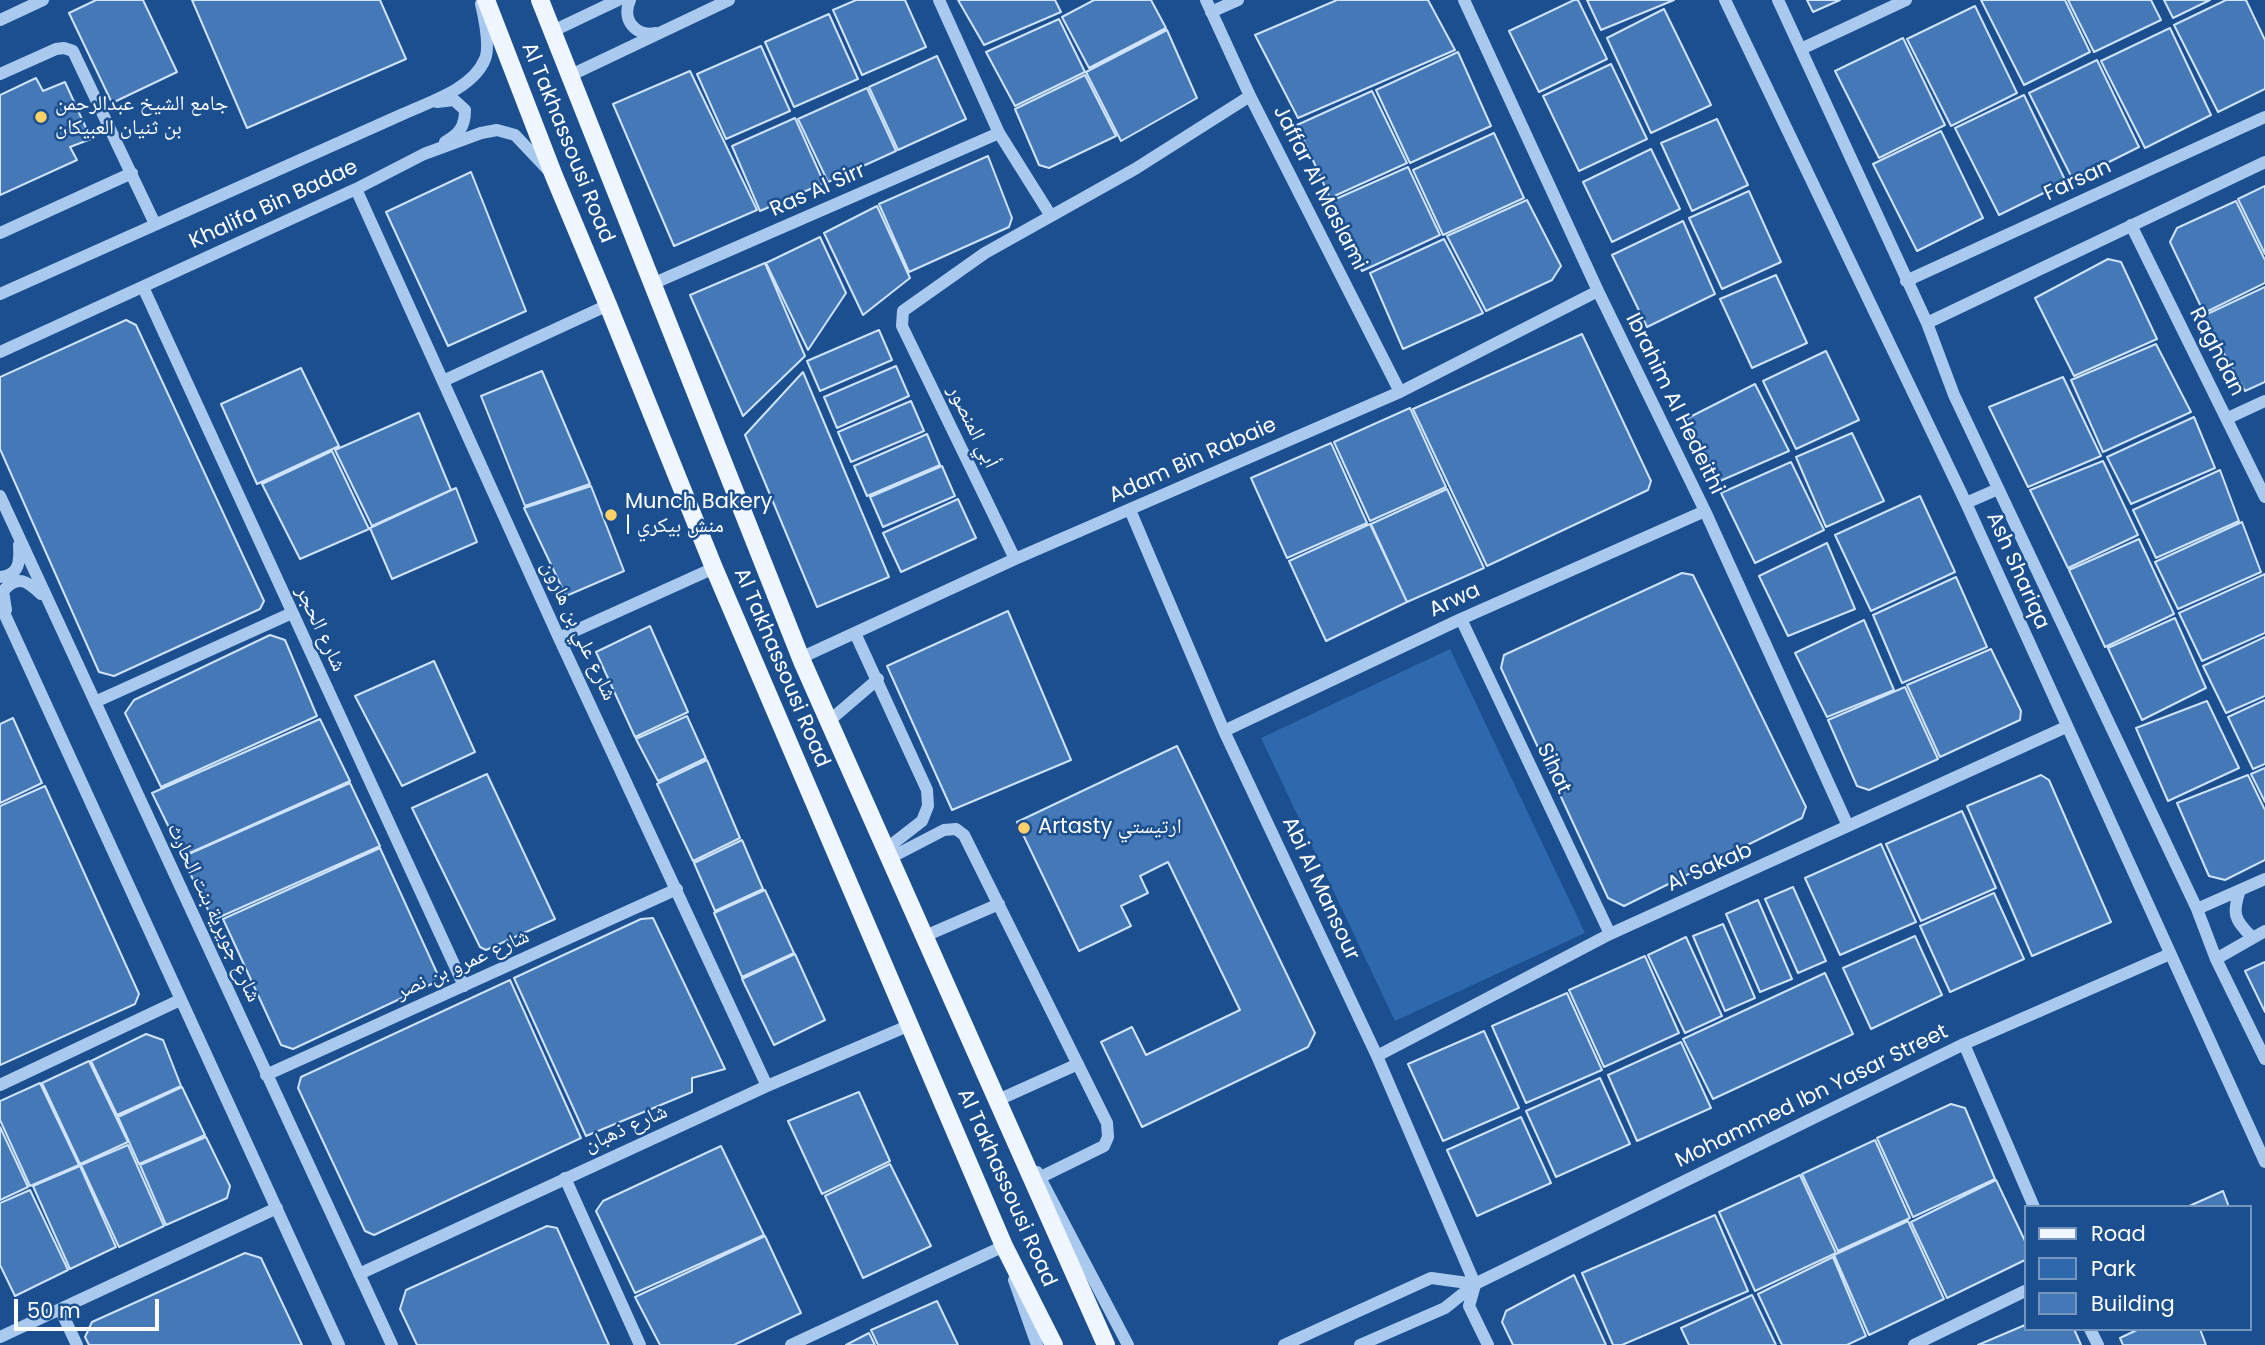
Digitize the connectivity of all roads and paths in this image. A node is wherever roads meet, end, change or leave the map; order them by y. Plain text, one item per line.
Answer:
1 (43, 0) edge
2 (483, 0) edge
3 (540, 0) edge
4 (618, 0) edge
5 (630, 0) edge
6 (729, 0) edge
7 (939, 0) edge
8 (1238, 0) edge
9 (1464, 0) edge
10 (1725, 0) edge
11 (1778, 0) edge
12 (1906, 0) edge
13 (1209, 6) edge
14 (0, 20) edge
15 (553, 31) junction
16 (659, 33) junction
17 (1801, 49) junction
18 (0, 74) edge
19 (569, 76) junction
20 (1250, 96) junction
21 (403, 114) junction
22 (2265, 117) edge
23 (999, 133) junction
24 (424, 154) junction
25 (2265, 162) edge
26 (132, 173) junction
27 (554, 176) junction
28 (356, 189) junction
29 (1051, 216) junction
30 (155, 224) junction
31 (2132, 225) junction
32 (0, 233) edge
33 (1906, 281) junction
34 (652, 284) junction
35 (143, 287) junction
36 (1598, 291) junction
37 (0, 295) edge
38 (608, 305) junction
39 (1927, 323) junction
40 (0, 352) edge
41 (443, 381) junction
42 (1400, 392) junction
43 (2265, 401) edge
44 (2228, 418) junction
45 (1998, 489) junction
46 (0, 496) edge
47 (2265, 497) edge
48 (1966, 503) junction
49 (1130, 510) junction
50 (1705, 511) junction
51 (18, 537) junction
52 (1015, 559) junction
53 (714, 568) junction
54 (0, 576) edge
55 (49, 602) junction
56 (0, 604) edge
57 (292, 613) junction
58 (7, 617) junction
59 (1461, 620) junction
60 (855, 633) junction
61 (559, 638) junction
62 (802, 661) junction
63 (878, 679) junction
64 (96, 702) junction
65 (829, 721) junction
66 (2066, 727) junction
67 (1224, 732) junction
68 (1848, 826) junction
69 (888, 853) junction
70 (2265, 879) edge
71 (677, 889) junction
72 (2240, 890) junction
73 (999, 904) junction
74 (2197, 909) junction
75 (2265, 931) edge
76 (1610, 934) junction
77 (925, 936) junction
78 (2252, 937) junction
79 (2170, 954) junction
80 (2216, 959) junction
81 (464, 986) junction
82 (180, 1000) junction
83 (910, 1025) junction
84 (1964, 1044) junction
85 (1377, 1056) junction
86 (2265, 1059) edge
87 (1078, 1064) junction
88 (266, 1074) junction
89 (0, 1085) edge
90 (767, 1086) junction
91 (998, 1101) junction
92 (2259, 1135) edge
93 (2265, 1162) edge
94 (1041, 1177) junction
95 (565, 1178) junction
96 (2033, 1205) edge
97 (277, 1208) junction
98 (1004, 1246) junction
99 (359, 1274) junction
100 (1475, 1284) junction
101 (2024, 1291) edge
102 (60, 1309) junction
103 (0, 1337) edge
104 (78, 1345) edge
105 (339, 1345) edge
106 (392, 1345) edge
107 (640, 1345) edge
108 (791, 1345) edge
109 (1037, 1345) edge
110 (1054, 1345) edge
111 (1106, 1345) edge
112 (1128, 1345) edge
113 (1284, 1345) edge
114 (1360, 1345) edge
115 (1488, 1345) edge
116 (1914, 1345) edge

1 - 14 street
2 - 21 street, Khalifa Bin Badae
2 - 27 main road, Al Takhassousi Road
3 - 15 main road, Al Takhassousi Road
4 - 15 street
5 - 16 street
6 - 16 street
7 - 23 street
8 - 13 street
9 - 36 street, Ibrahim Al Hedeithi
10 - 48 street, Ash Shariqa
11 - 17 street, Ash Shariqa
12 - 17 street
13 - 20 street, Jaffar Al Maslami
15 - 19 main road, Al Takhassousi Road
16 - 19 street
17 - 33 street, Ash Shariqa
18 - 26 street
19 - 34 main road, Al Takhassousi Road
20 - 29 street
20 - 42 street, Jaffar Al Maslami
21 - 24 street
21 - 30 street, Khalifa Bin Badae
22 - 33 street, Farsan
23 - 29 street
23 - 34 street, Ras Al Sirr
24 - 27 street, Khalifa Bin Badae
24 - 28 street, Khalifa Bin Badae
25 - 31 street
26 - 30 street
26 - 32 street
27 - 38 main road, Al Takhassousi Road
28 - 35 street, Khalifa Bin Badae
28 - 41 street, شارع علي بن هارون
29 - 52 street, أبي المنصور
30 - 37 street, Khalifa Bin Badae
31 - 39 street
31 - 44 street, Raghdan
33 - 39 street, Ash Shariqa
34 - 62 main road, Al Takhassousi Road
35 - 40 street, Khalifa Bin Badae
35 - 57 street, شارع الحجر
36 - 42 street, Adam Bin Rabaie
36 - 50 street, Ibrahim Al Hedeithi
38 - 41 street
38 - 53 main road, Al Takhassousi Road
39 - 45 street, Ash Shariqa
41 - 61 street, شارع علي بن هارون
42 - 49 street, Adam Bin Rabaie
43 - 44 street
44 - 47 street, Raghdan
45 - 48 street
45 - 74 street, Ash Shariqa
46 - 51 street, شارع جويرية بنت الحارث
48 - 66 street, Ash Shariqa
49 - 52 street, Adam Bin Rabaie
49 - 67 street, Abi Al Mansour
50 - 59 street, Arwa
50 - 68 street, Ibrahim Al Hedeithi
51 - 54 street
51 - 55 street, شارع جويرية بنت الحارث
52 - 60 street, Adam Bin Rabaie
53 - 61 street
53 - 83 main road, Al Takhassousi Road
55 - 58 street
55 - 64 street, شارع جويرية بنت الحارث
56 - 58 street
57 - 64 street
57 - 81 street, شارع الحجر
58 - 82 street
59 - 67 street, Arwa
59 - 76 street, Sihat
60 - 62 street, Adam Bin Rabaie
60 - 63 street
61 - 71 street, شارع علي بن هارون
62 - 65 main road, Al Takhassousi Road
63 - 65 street
63 - 69 street
64 - 88 street, شارع جويرية بنت الحارث
65 - 69 main road, Al Takhassousi Road
66 - 68 street, Al Sakab
66 - 79 street, Ash Shariqa
67 - 85 street, Abi Al Mansour
68 - 76 street, Al Sakab
69 - 73 street
69 - 77 main road, Al Takhassousi Road
70 - 72 street
71 - 81 street, شارع عمرو بن نصر
71 - 90 street, شارع علي بن هارون
72 - 74 street
72 - 78 street
73 - 77 street
73 - 87 street
74 - 80 street, Ash Shariqa
75 - 78 street
76 - 85 street, Al Sakab
77 - 91 main road, Al Takhassousi Road
78 - 80 street
79 - 84 street, Mohammed Ibn Yasar Street
79 - 92 street, Ash Shariqa
80 - 86 street, Ash Shariqa
81 - 88 street, شارع عمرو بن نصر
82 - 89 street
82 - 97 street
83 - 90 street, شارع ذهبان
83 - 98 main road, Al Takhassousi Road
84 - 96 street
84 - 100 street, Mohammed Ibn Yasar Street
85 - 100 street, Abi Al Mansour
87 - 91 street
87 - 94 street
88 - 99 street, شارع جويرية بنت الحارث
90 - 95 street, شارع ذهبان
91 - 94 street
91 - 111 main road, Al Takhassousi Road
92 - 93 street, Ash Shariqa
94 - 112 street
95 - 99 street, شارع ذهبان
95 - 107 street
97 - 102 street
97 - 105 street
98 - 108 street
98 - 109 street
98 - 110 main road, Al Takhassousi Road
99 - 106 street, شارع جويرية بنت الحارث
100 - 113 street
100 - 114 street, Mohammed Ibn Yasar Street
100 - 115 street
101 - 116 street
102 - 103 street
102 - 104 street

